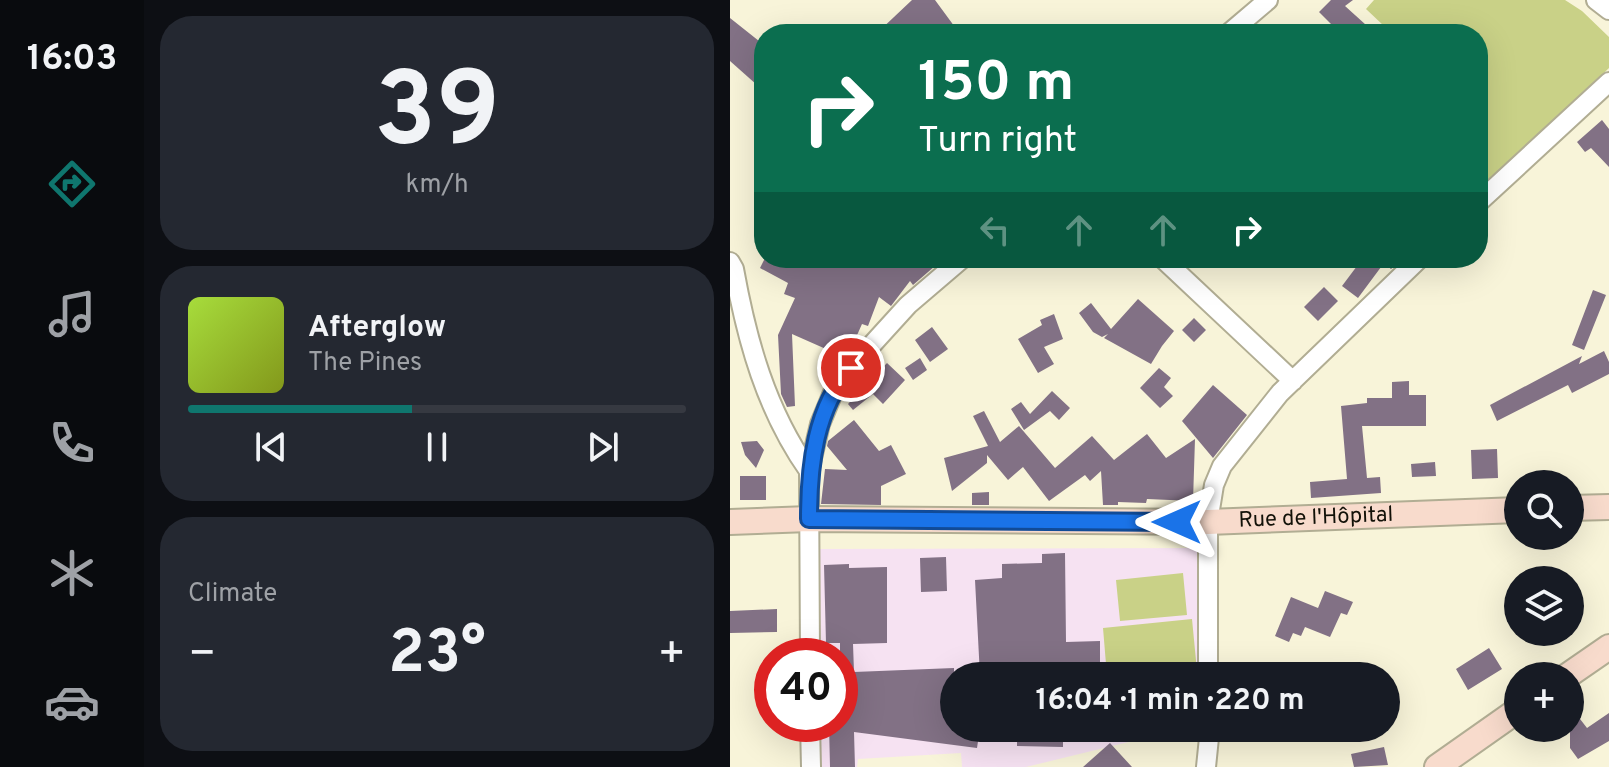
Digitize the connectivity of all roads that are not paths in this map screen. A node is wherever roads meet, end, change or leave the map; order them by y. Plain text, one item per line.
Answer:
1 (1268, 0) edge
2 (1596, 0) edge
3 (1609, 10) edge
4 (1240, 24) edge
5 (1609, 82) edge
6 (1488, 194) edge
7 (730, 262) edge
8 (951, 268) edge
9 (1173, 268) edge
10 (1410, 268) edge
11 (1293, 381) junction
12 (809, 471) junction
13 (1609, 507) edge
14 (1584, 508) edge
15 (1504, 511) edge
16 (809, 519) junction
17 (730, 522) edge
18 (1208, 522) junction
19 (810, 638) edge
20 (1609, 647) edge
21 (1208, 662) edge
22 (1584, 664) edge
23 (1504, 720) edge
24 (810, 742) edge
25 (1209, 742) edge
26 (811, 767) edge
27 (1206, 767) edge
28 (1437, 767) edge

1 - 4 street
2 - 3 street
5 - 6 street
7 - 12 street
8 - 12 street
9 - 11 street
10 - 11 street
11 - 18 street
12 - 16 street
13 - 14 street
15 - 18 street, Rue de l'Hôpital
16 - 17 street, Rue de l'Hôpital
16 - 18 street, Rue de l'Hôpital
16 - 19 street
18 - 21 street
20 - 22 street
23 - 28 street
24 - 26 street
25 - 27 street

